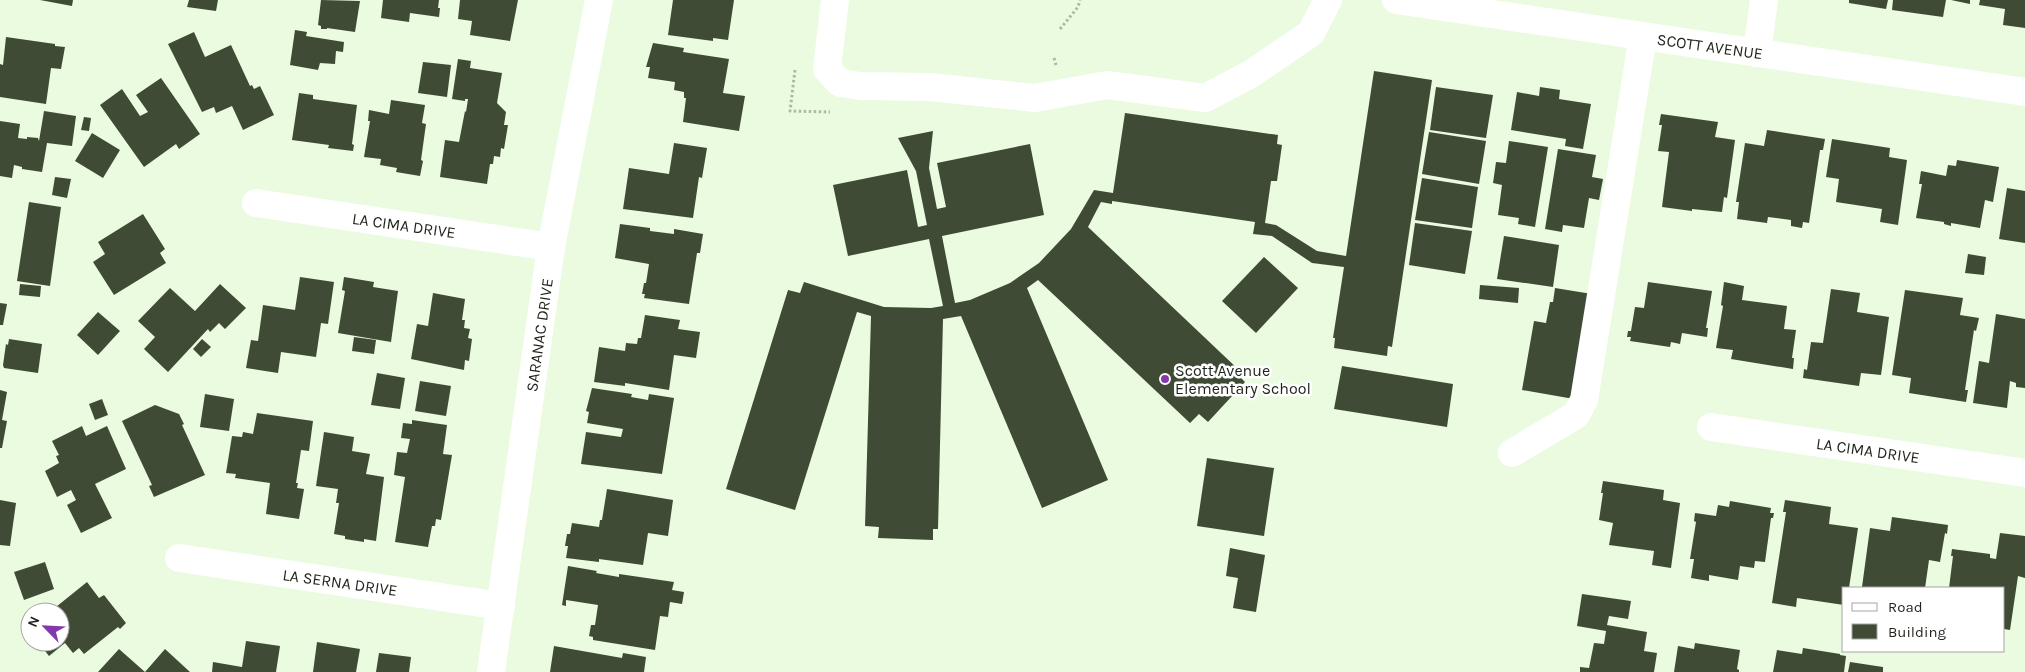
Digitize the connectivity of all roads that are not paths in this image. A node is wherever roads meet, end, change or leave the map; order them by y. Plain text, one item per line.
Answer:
1 (599, 0) edge
2 (835, 0) edge
3 (1328, 0) edge
4 (1396, 0) edge
5 (1764, 0) edge
6 (1643, 36) junction
7 (1757, 53) junction
8 (2025, 92) edge
9 (256, 203) dead end
10 (551, 247) junction
11 (1711, 427) dead end
12 (1512, 453) dead end
13 (2025, 473) edge
14 (179, 558) dead end
15 (501, 606) junction
16 (491, 672) edge

1 - 10 street, SARANAC DRIVE
2 - 3 street
4 - 6 street, SCOTT AVENUE
5 - 7 street
6 - 7 street, SCOTT AVENUE
6 - 12 street
7 - 8 street, SCOTT AVENUE
9 - 10 street, LA CIMA DRIVE
10 - 15 street, SARANAC DRIVE
11 - 13 street, LA CIMA DRIVE
14 - 15 street, LA SERNA DRIVE
15 - 16 street, SARANAC DRIVE

